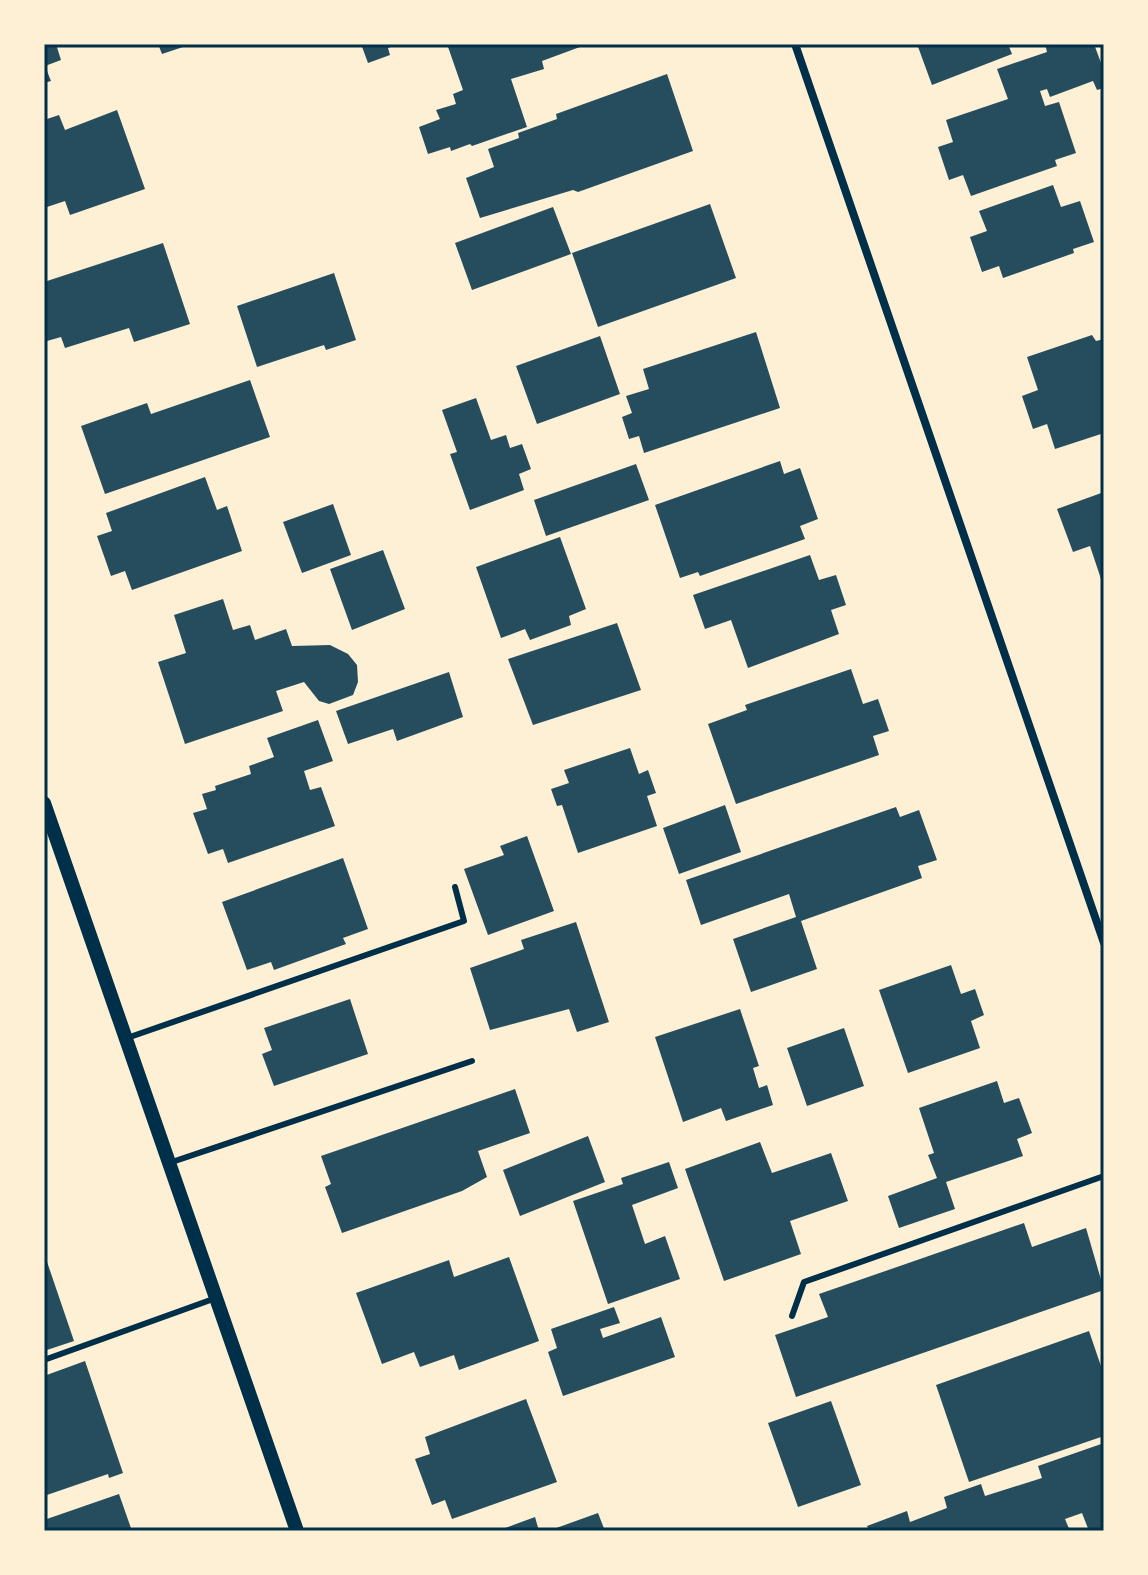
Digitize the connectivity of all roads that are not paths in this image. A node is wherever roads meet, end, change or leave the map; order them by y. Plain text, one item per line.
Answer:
1 (795, 44) edge
2 (44, 803) edge
3 (455, 887) dead end
4 (1104, 943) edge
5 (126, 1038) junction
6 (472, 1061) dead end
7 (169, 1163) junction
8 (1104, 1176) edge
9 (216, 1298) junction
10 (792, 1316) dead end
11 (44, 1360) edge
12 (297, 1531) edge

1 - 4 street
2 - 5 street
3 - 5 lane
5 - 7 street
6 - 7 lane
7 - 9 street
8 - 10 lane
9 - 11 lane
9 - 12 street

